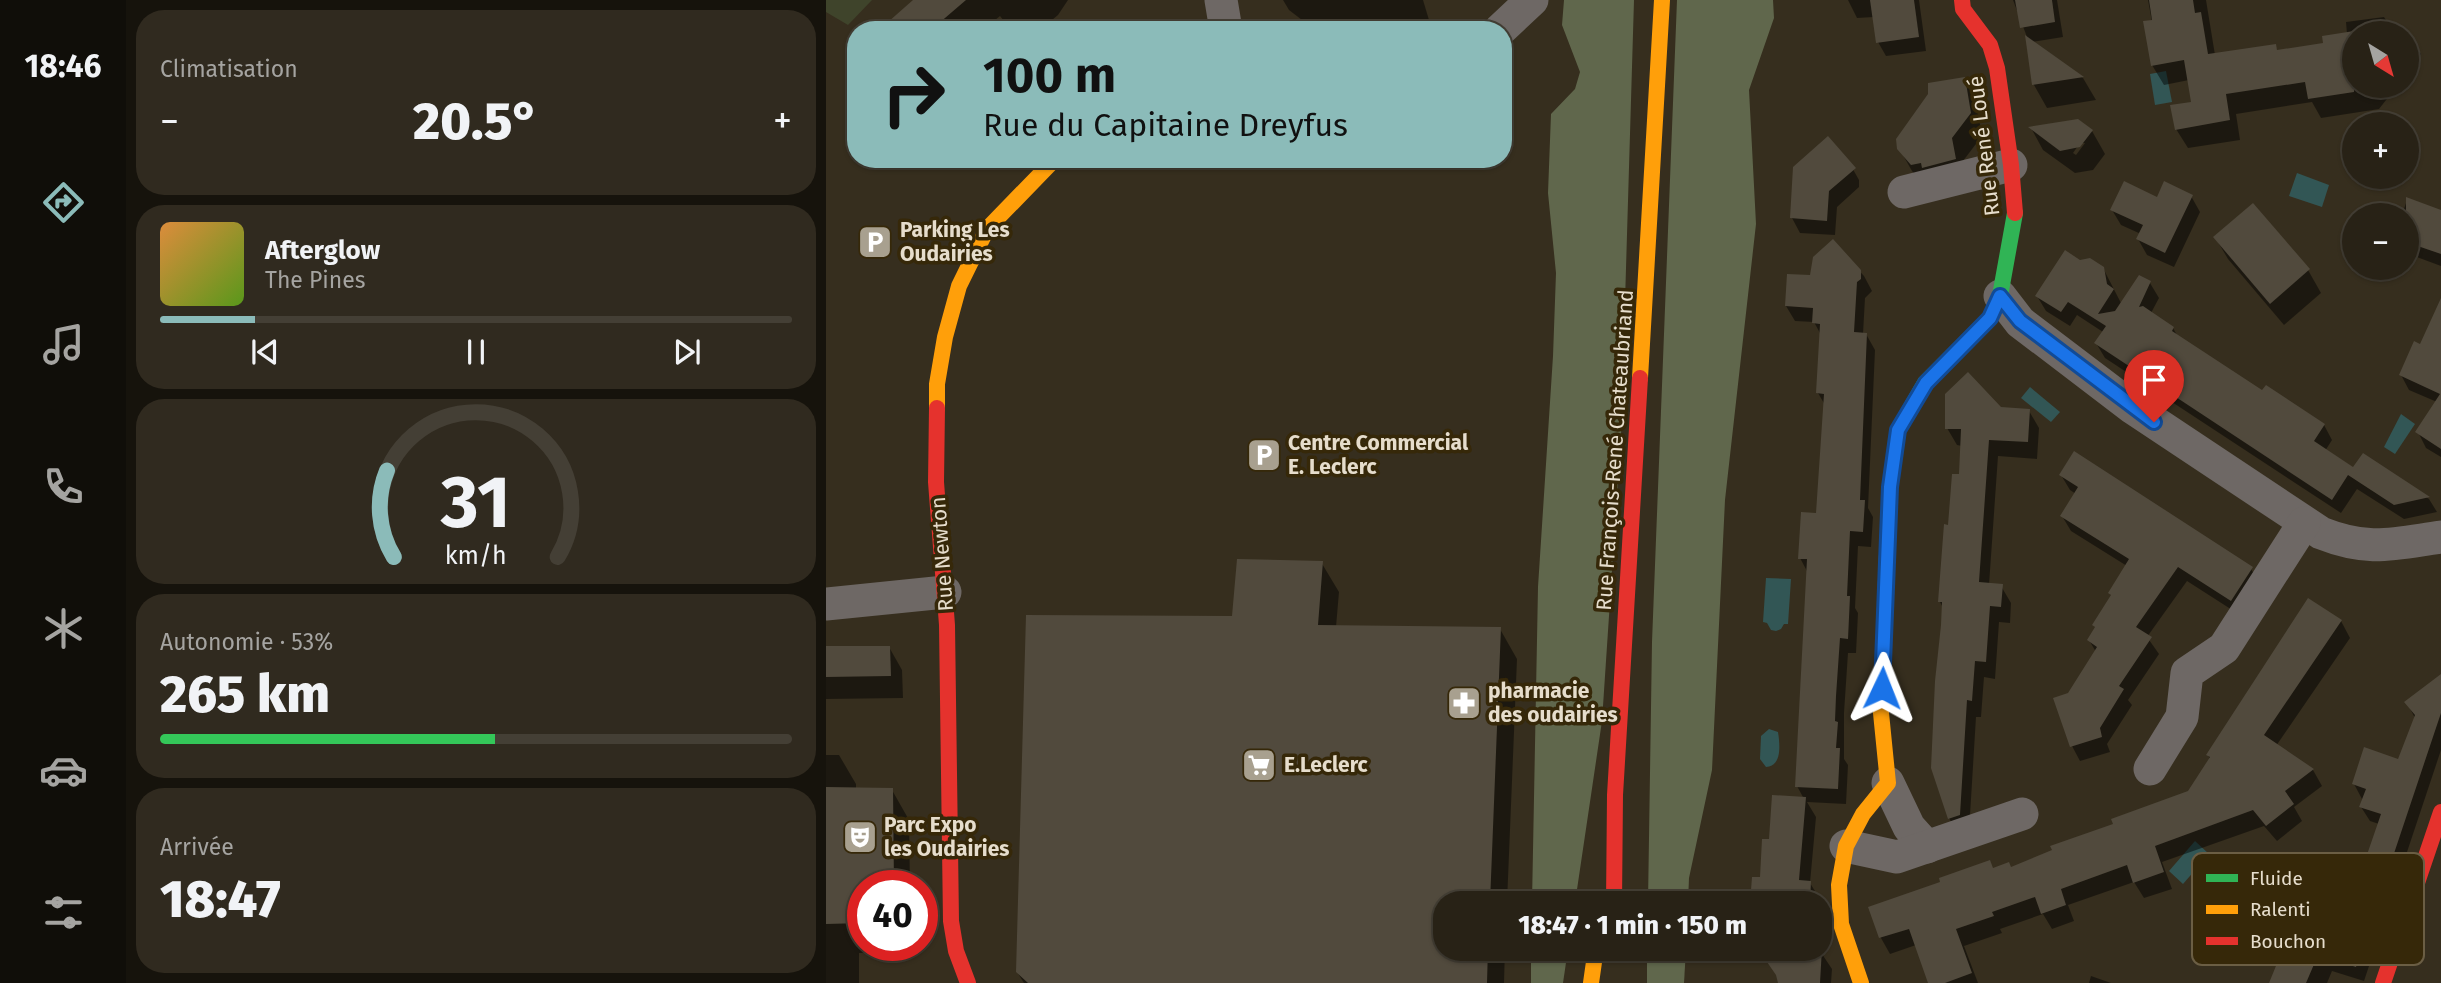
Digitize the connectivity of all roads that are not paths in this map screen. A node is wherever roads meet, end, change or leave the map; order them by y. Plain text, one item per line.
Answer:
1 (1221, 0) edge
2 (1532, 0) edge
3 (1662, 0) edge
4 (1962, 0) edge
5 (1224, 21) edge
6 (1510, 21) edge
7 (2011, 165) junction
8 (1046, 168) edge
9 (1904, 192) dead end
10 (2000, 296) junction
11 (2304, 523) junction
12 (2441, 537) edge
13 (945, 592) junction
14 (826, 604) edge
15 (2150, 769) dead end
16 (1888, 783) junction
17 (1615, 795) junction
18 (2441, 812) edge
19 (2022, 814) dead end
20 (1846, 846) junction
21 (1927, 847) junction
22 (2424, 862) edge
23 (1603, 891) edge
24 (1614, 891) edge
25 (1594, 961) edge
26 (2389, 965) edge
27 (968, 983) edge
28 (1591, 983) edge
29 (1861, 983) edge
30 (2383, 983) edge

1 - 5 street
2 - 6 street
3 - 17 street, Rue François-René Chateaubriand
4 - 7 street, Rue René Loué
7 - 9 street
7 - 10 street, Rue René Loué
8 - 13 street, Rue Newton
10 - 11 street
10 - 16 street, Rue René Loué
11 - 12 street
11 - 15 street
13 - 14 street
13 - 27 street, Rue Newton
16 - 20 street
16 - 21 street
17 - 23 street
17 - 24 street, Rue François-René Chateaubriand
18 - 22 street
19 - 21 street
20 - 21 street
20 - 29 street
25 - 28 street
26 - 30 street

